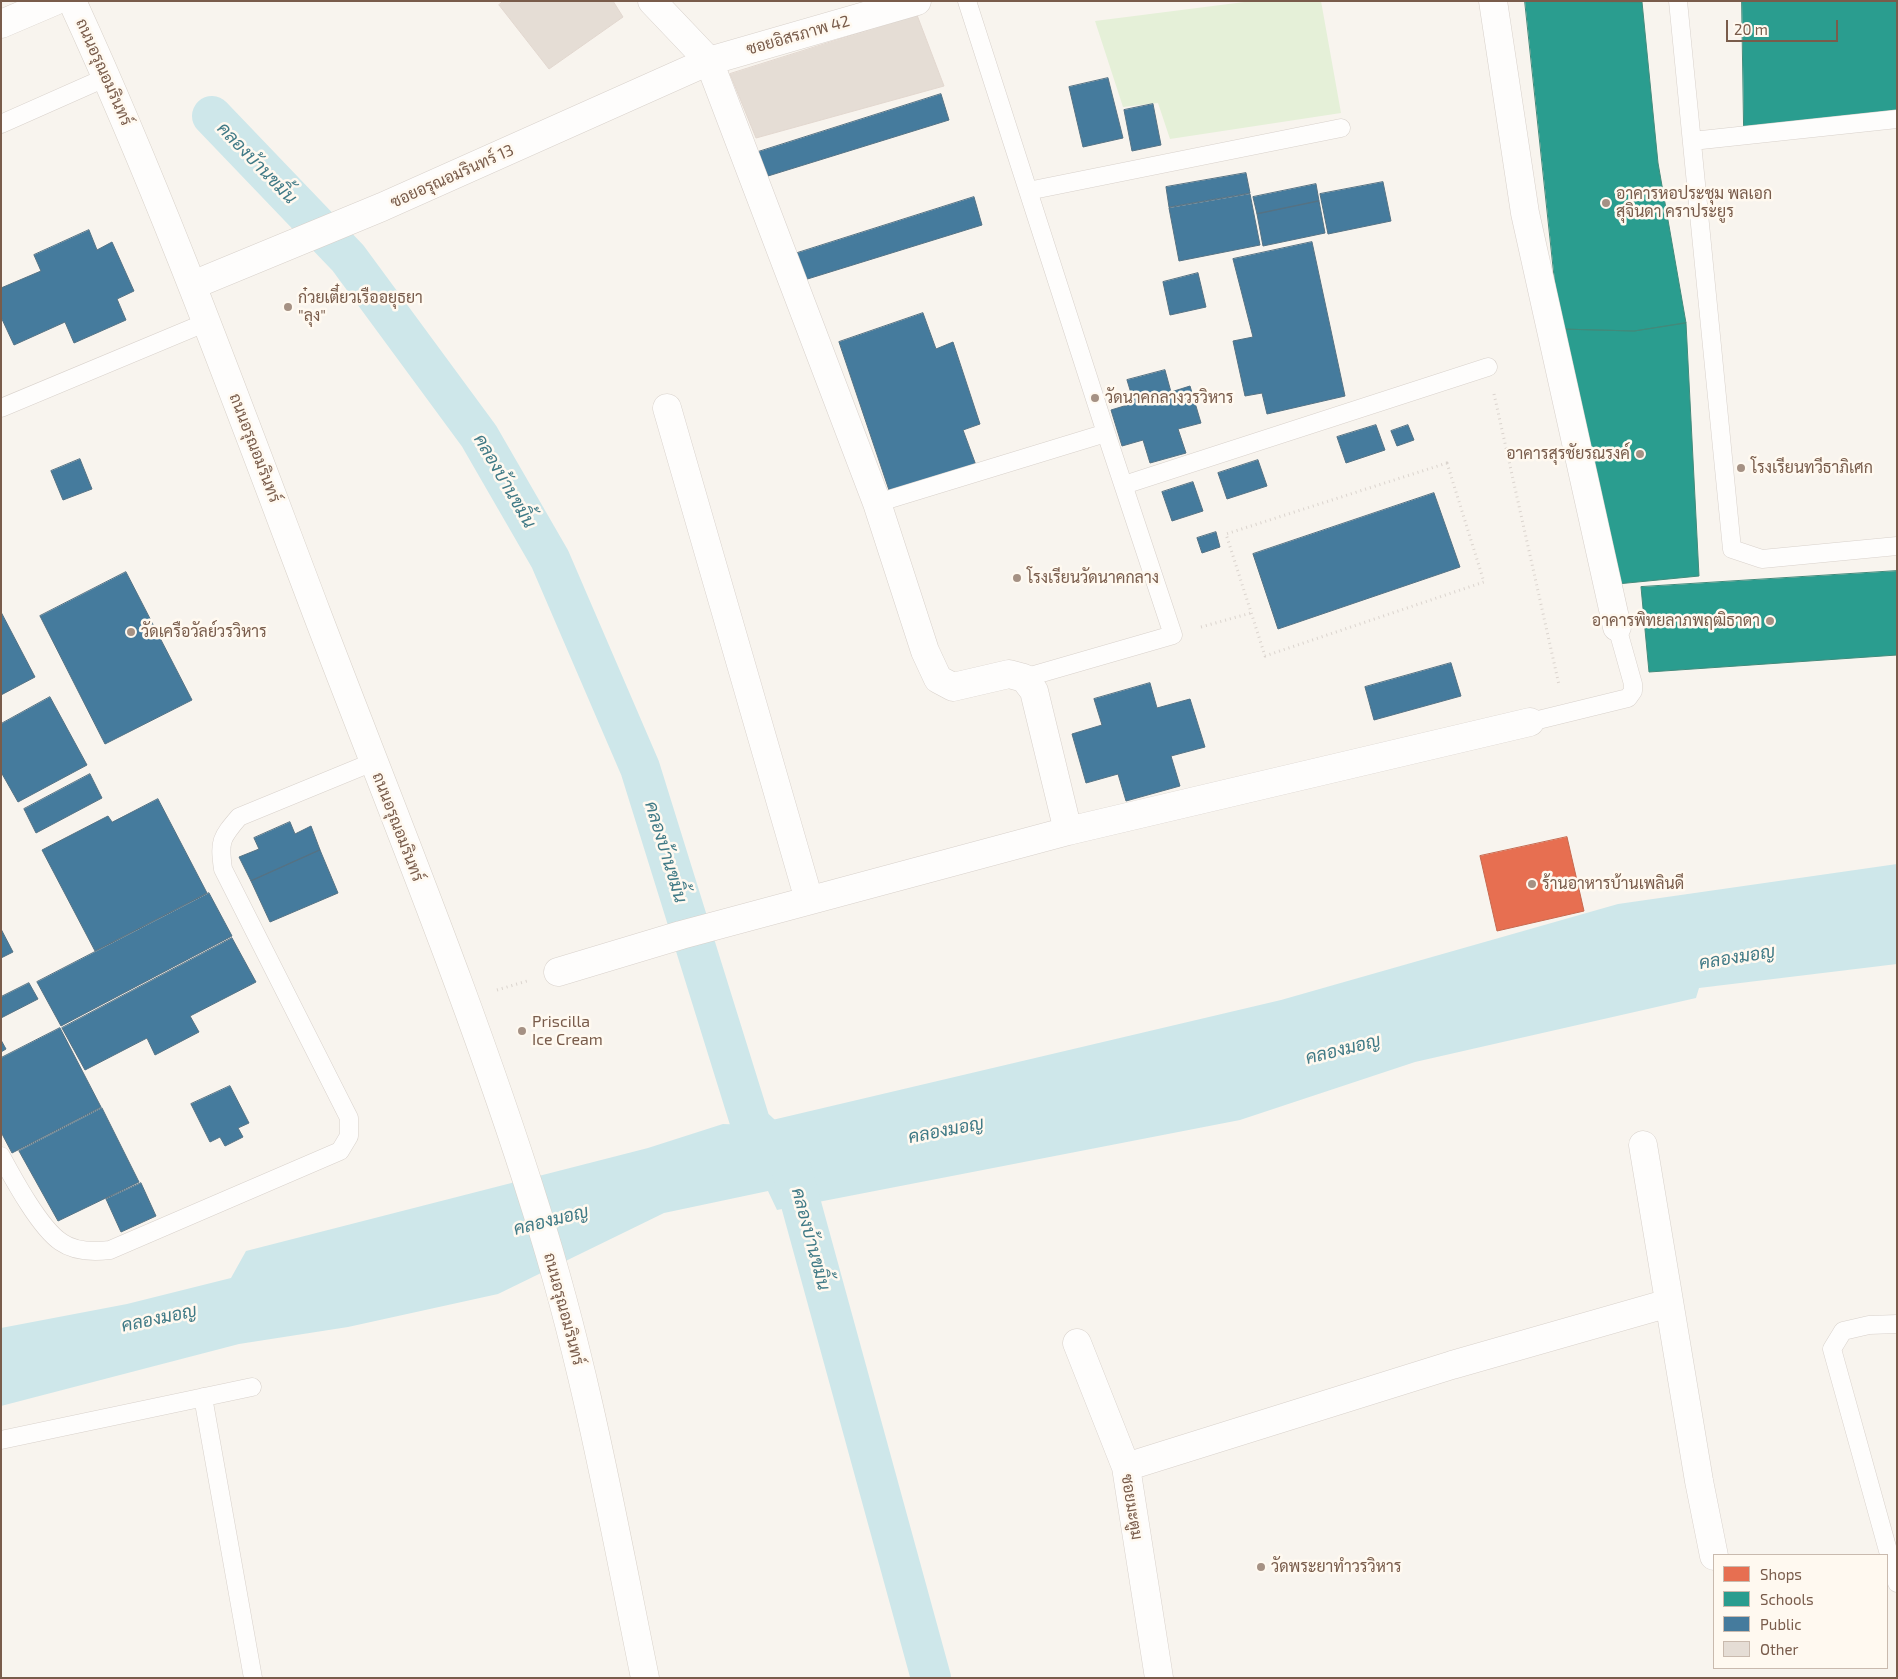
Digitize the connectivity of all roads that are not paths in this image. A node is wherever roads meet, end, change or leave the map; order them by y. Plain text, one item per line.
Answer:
1 (55, 1) edge
2 (72, 1) edge
3 (652, 1) edge
4 (917, 1) edge
5 (967, 1) edge
6 (1493, 1) edge
7 (1678, 1) edge
8 (1, 24) edge
9 (709, 61) junction
10 (107, 77) junction
11 (1897, 119) edge
12 (1, 124) edge
13 (1341, 128) dead end
14 (1692, 141) junction
15 (1028, 191) junction
16 (193, 285) junction
17 (207, 322) junction
18 (1488, 367) road end
19 (1, 408) edge
20 (667, 408) dead end
21 (1106, 433) junction
22 (1124, 485) junction
23 (877, 503) junction
24 (1897, 546) edge
25 (1617, 627) joint
26 (1024, 678) junction
27 (1530, 722) joint
28 (374, 762) junction
29 (1068, 831) junction
30 (809, 900) junction
31 (558, 972) road end
32 (1643, 1146) dead end
33 (1, 1156) edge
34 (9, 1187) edge
35 (1669, 1303) junction
36 (1897, 1324) edge
37 (1077, 1343) dead end
38 (252, 1387) dead end
39 (204, 1397) junction
40 (1, 1440) edge
41 (1126, 1468) junction
42 (1714, 1554) edge
43 (1897, 1583) edge
44 (253, 1678) edge
45 (645, 1678) edge
46 (1160, 1678) edge

1 - 8 street
2 - 10 street, ถนนอรุณอมรินทร์
3 - 9 street
4 - 9 street, ซอยอิสรภาพ 42
5 - 15 lane
6 - 25 street
7 - 14 lane
9 - 16 street, ซอยอรุณอมรินทร์ 13
9 - 23 street
10 - 12 lane
10 - 16 street, ถนนอรุณอมรินทร์
11 - 14 lane
13 - 15 lane
14 - 24 lane
15 - 21 lane
16 - 17 street, ถนนอรุณอมรินทร์
17 - 19 lane
17 - 28 street, ถนนอรุณอมรินทร์
18 - 22 lane
20 - 30 street
21 - 22 lane
21 - 23 lane
22 - 26 lane
23 - 26 street
25 - 27 lane
26 - 29 street
27 - 29 street
28 - 34 lane
28 - 45 street, ถนนอรุณอมรินทร์
29 - 30 street
30 - 31 street
32 - 35 street
33 - 34 lane
35 - 41 street
35 - 42 street
36 - 43 lane
37 - 41 street, ซอยมะตูม
38 - 39 lane
39 - 40 lane
39 - 44 lane
41 - 46 street, ซอยมะตูม

